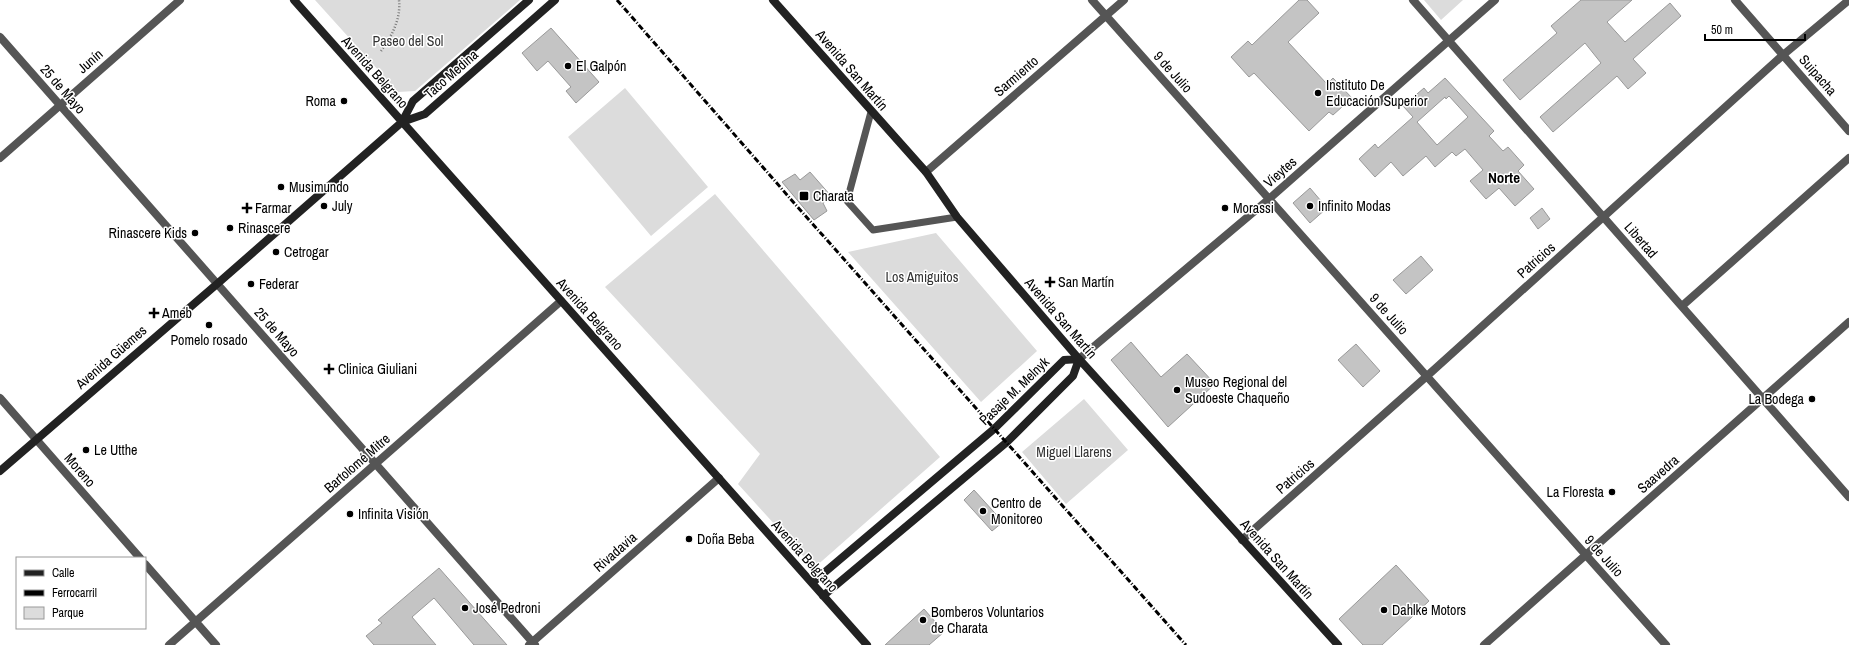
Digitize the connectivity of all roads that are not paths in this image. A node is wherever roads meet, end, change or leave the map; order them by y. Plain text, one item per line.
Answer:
1 (180, 0) edge
2 (294, 0) edge
3 (529, 0) edge
4 (555, 0) edge
5 (773, 0) edge
6 (1092, 0) edge
7 (1124, 0) edge
8 (1413, 0) edge
9 (1495, 0) edge
10 (1735, 0) edge
11 (1849, 0) edge
12 (1106, 16) junction
13 (0, 37) edge
14 (1449, 41) junction
15 (1783, 55) junction
16 (60, 105) junction
17 (871, 112) junction
18 (402, 122) junction
19 (1849, 131) edge
20 (0, 158) edge
21 (1849, 158) edge
22 (926, 172) junction
23 (1269, 199) junction
24 (957, 217) junction
25 (1604, 217) junction
26 (217, 284) junction
27 (561, 301) junction
28 (1682, 306) junction
29 (1849, 322) edge
30 (1079, 359) junction
31 (1427, 376) junction
32 (0, 398) edge
33 (1763, 399) junction
34 (36, 439) junction
35 (376, 464) junction
36 (0, 470) edge
37 (719, 478) junction
38 (1849, 497) edge
39 (1242, 540) junction
40 (1586, 555) junction
41 (139, 557) edge
42 (146, 565) edge
43 (812, 583) junction
44 (823, 596) junction
45 (196, 622) junction
46 (532, 644) edge
47 (169, 645) edge
48 (216, 645) edge
49 (867, 645) edge
50 (1338, 645) edge
51 (1484, 645) edge
52 (1666, 645) edge

1 - 16 street, Junín
2 - 18 main road, Avenida Belgrano
3 - 18 main road, Taco Medina
4 - 18 main road, Taco Medina
5 - 17 main road, Avenida San Martín
6 - 12 street, 9 de Julio
7 - 12 street, Sarmiento
8 - 14 street, Libertad
9 - 14 street, Vieytes
10 - 15 street, Suipacha
11 - 15 street, Patricios
12 - 22 street, Sarmiento
12 - 23 street, 9 de Julio
13 - 16 street, 25 de Mayo
14 - 23 street, Vieytes
14 - 25 street, Libertad
15 - 19 street, Suipacha
15 - 25 street, Patricios
16 - 20 street, Junín
16 - 26 street, 25 de Mayo
17 - 22 main road, Avenida San Martín
17 - 24 lane
18 - 26 main road, Avenida Güemes
18 - 27 main road, Avenida Belgrano
21 - 28 street
22 - 24 main road, Avenida San Martín
23 - 30 street, Vieytes
23 - 31 street, 9 de Julio
24 - 30 main road, Avenida San Martín
25 - 28 street, Libertad
25 - 31 street, Patricios
26 - 34 main road, Avenida Güemes
26 - 35 street, 25 de Mayo
27 - 35 street, Bartolomé Mitre
27 - 37 main road, Avenida Belgrano
28 - 33 street, Libertad
29 - 33 street, Saavedra
30 - 39 main road, Avenida San Martín
30 - 43 main road, Pasaje M. Melnyk
30 - 44 main road
31 - 39 street, Patricios
31 - 40 street, 9 de Julio
32 - 34 street, Moreno
33 - 38 street, Libertad
33 - 40 street, Saavedra
34 - 36 main road, Avenida Güemes
34 - 41 street, Moreno
35 - 45 street, Bartolomé Mitre
35 - 46 street, 25 de Mayo
37 - 43 main road, Avenida Belgrano
37 - 46 street, Rivadavia
39 - 50 main road, Avenida San Martín
40 - 51 street, Saavedra
40 - 52 street, 9 de Julio
42 - 45 street
43 - 44 main road, Avenida Belgrano
44 - 49 main road, Avenida Belgrano
45 - 47 street, Bartolomé Mitre
45 - 48 street

